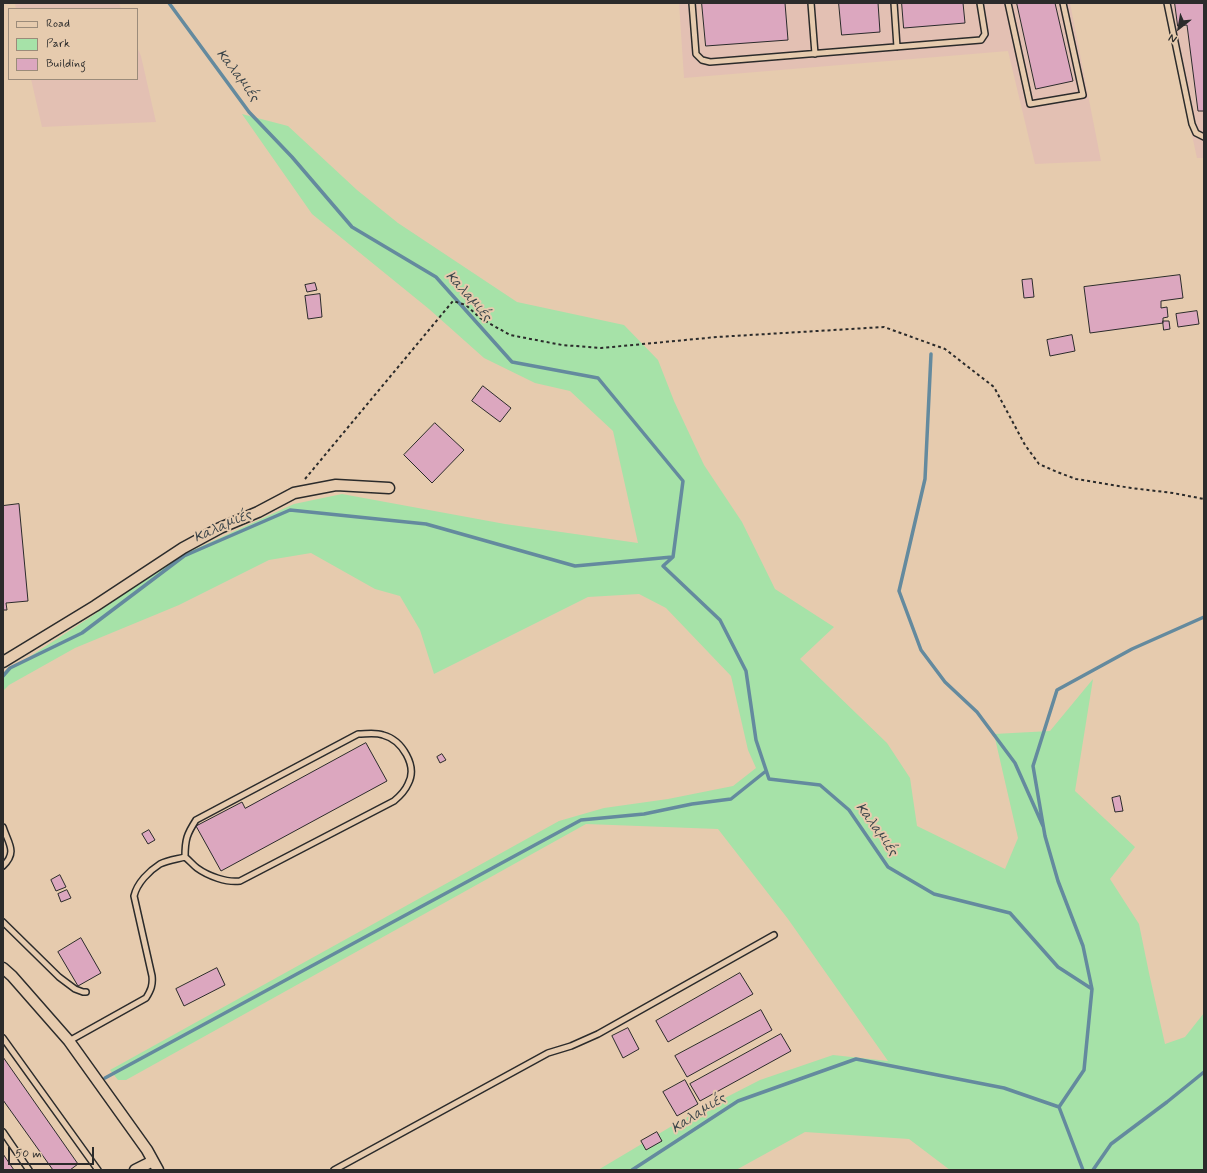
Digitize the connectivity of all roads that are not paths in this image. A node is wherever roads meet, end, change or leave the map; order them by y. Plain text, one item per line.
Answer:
1 (692, 3) edge
2 (811, 3) edge
3 (894, 3) edge
4 (980, 3) edge
5 (1008, 3) edge
6 (1063, 3) edge
7 (1167, 3) edge
8 (897, 47) junction
9 (815, 54) junction
10 (1204, 137) edge
11 (389, 488) dead end
12 (3, 662) edge
13 (3, 827) edge
14 (185, 857) junction
15 (3, 866) edge
16 (3, 922) edge
17 (774, 935) dead end
18 (3, 968) edge
19 (86, 992) dead end
20 (3, 1038) edge
21 (69, 1041) junction
22 (3, 1132) edge
23 (155, 1166) edge
24 (29, 1170) edge
25 (98, 1170) edge
26 (135, 1170) edge
27 (334, 1170) edge

1 - 9 lane
2 - 9 lane
3 - 8 lane
4 - 8 lane
5 - 6 lane
7 - 10 lane
8 - 9 lane
11 - 12 street
13 - 15 lane
14 - 14 lane
14 - 21 lane
16 - 19 lane
17 - 27 lane
18 - 21 street
20 - 25 lane
21 - 23 street
22 - 24 lane
23 - 26 street

